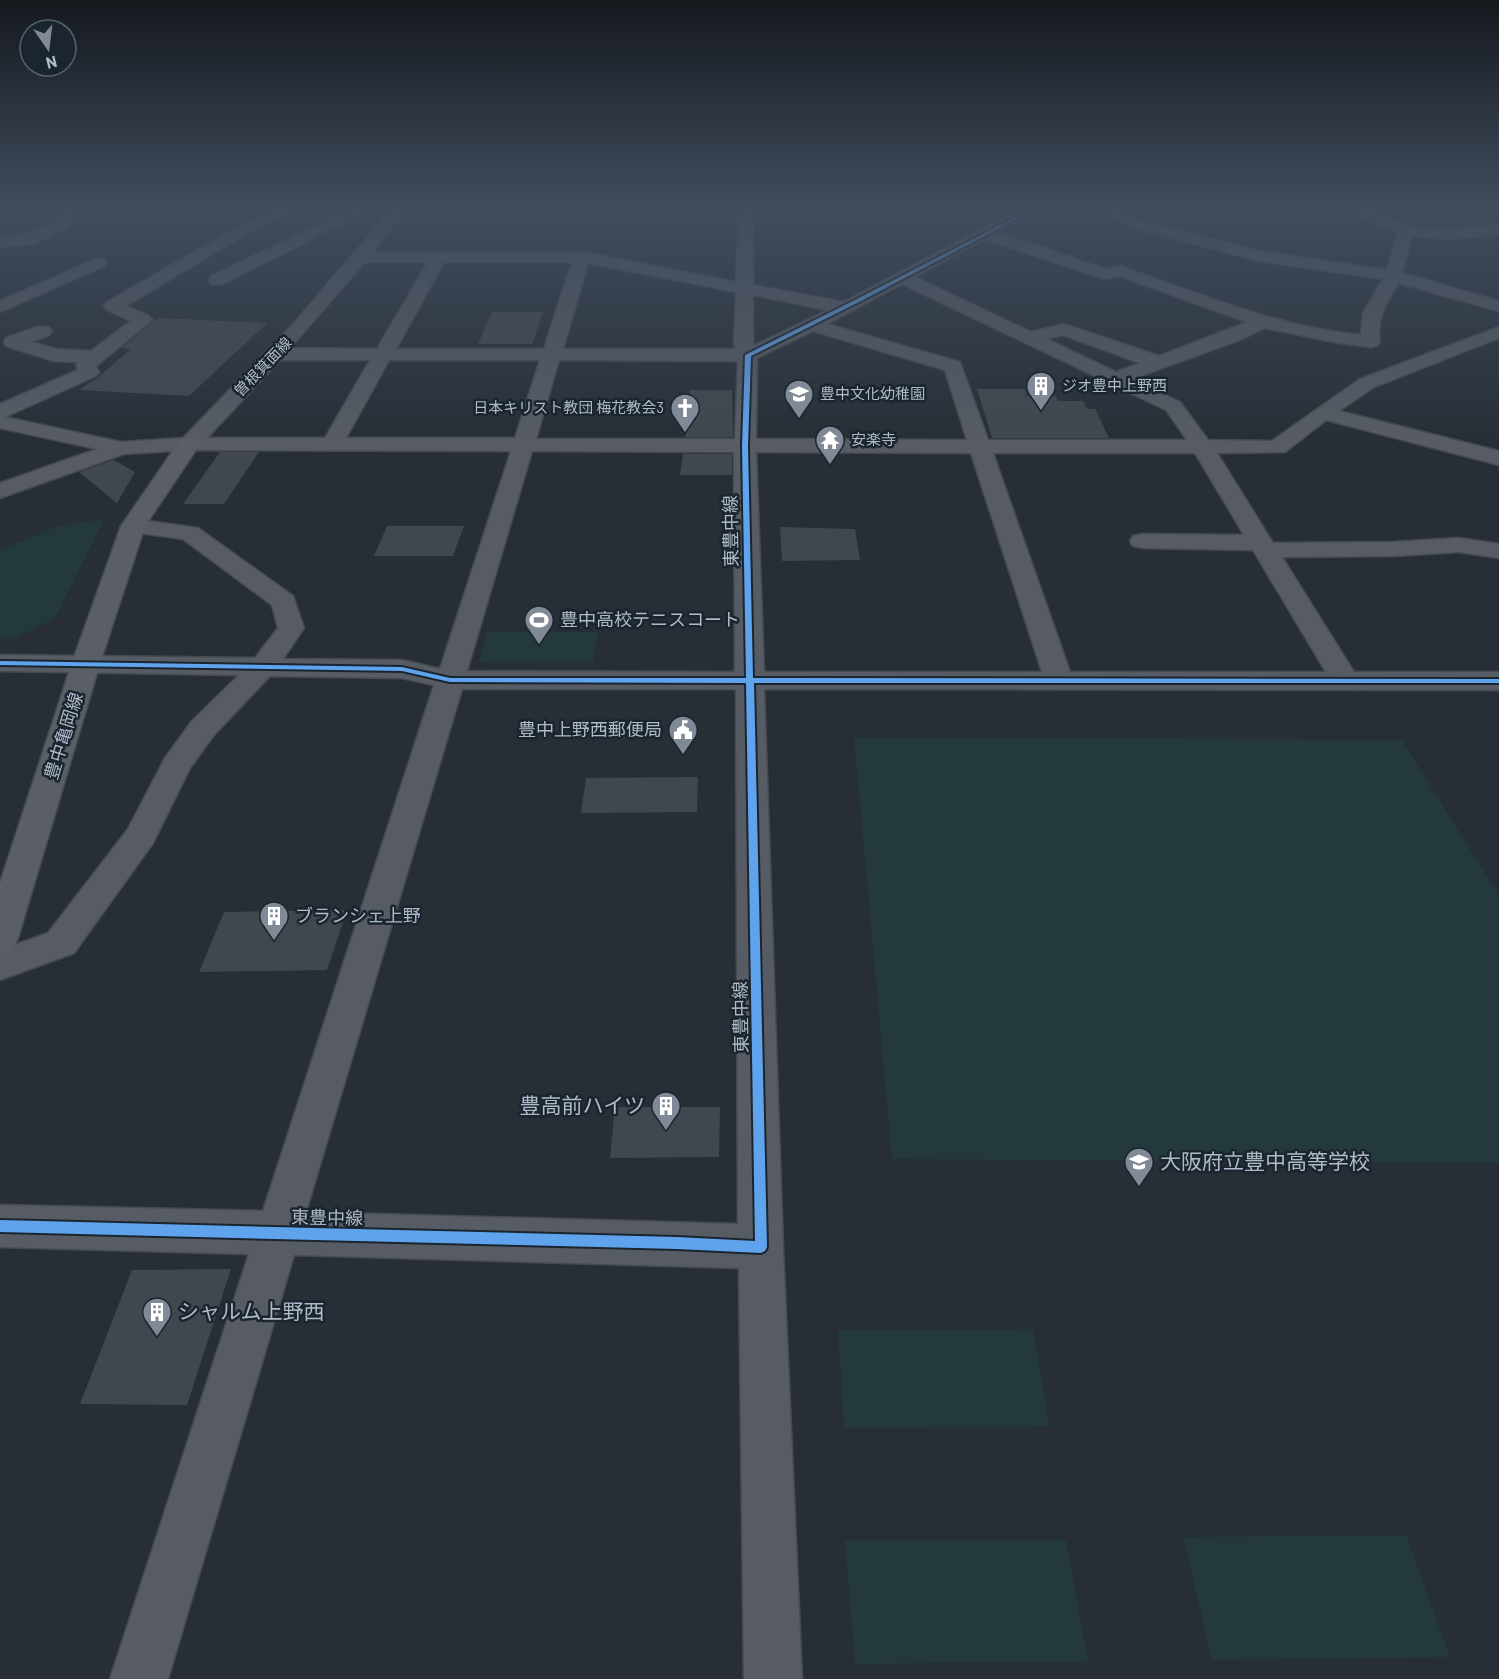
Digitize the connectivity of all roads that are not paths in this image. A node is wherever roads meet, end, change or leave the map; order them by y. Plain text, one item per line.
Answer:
1 (53, 283) edge
2 (152, 283) edge
3 (339, 283) edge
4 (423, 283) edge
5 (574, 283) edge
6 (720, 283) edge
7 (744, 283) edge
8 (893, 283) edge
9 (914, 283) edge
10 (1155, 283) edge
11 (1389, 283) edge
12 (1419, 283) edge
13 (744, 288) junction
14 (1499, 306) edge
15 (0, 307) edge
16 (846, 308) junction
17 (1263, 322) junction
18 (812, 325) junction
19 (44, 331) dead end
20 (1499, 332) edge
21 (1029, 338) junction
22 (277, 354) junction
23 (382, 354) junction
24 (551, 355) junction
25 (748, 355) junction
26 (95, 357) junction
27 (1159, 363) junction
28 (1116, 378) junction
29 (0, 412) edge
30 (1322, 413) junction
31 (0, 422) edge
32 (189, 444) junction
33 (332, 444) junction
34 (523, 445) junction
35 (745, 446) junction
36 (980, 447) junction
37 (1202, 447) junction
38 (121, 448) junction
39 (1499, 458) edge
40 (0, 491) edge
41 (133, 526) junction
42 (1142, 541) dead end
43 (1263, 547) junction
44 (1499, 551) edge
45 (0, 663) edge
46 (86, 663) junction
47 (264, 666) junction
48 (450, 680) junction
49 (751, 681) junction
50 (1059, 681) junction
51 (1499, 681) edge
52 (1346, 682) junction
53 (0, 938) edge
54 (0, 965) edge
55 (0, 1226) edge
56 (278, 1233) junction
57 (761, 1247) junction
58 (139, 1679) edge
59 (773, 1679) edge

1 - 15 street
2 - 26 street
3 - 22 street, 曽根箕面線
4 - 23 street
5 - 24 street
6 - 13 street
7 - 13 street, 東豊中線
8 - 16 street
9 - 21 street
10 - 17 street
11 - 17 street
12 - 14 street
13 - 16 street
13 - 25 street, 東豊中線
16 - 18 street
17 - 27 street
18 - 25 street
18 - 36 street
19 - 26 street
20 - 30 street
21 - 27 street
21 - 28 street
22 - 23 street
22 - 32 street, 曽根箕面線
23 - 24 street
23 - 33 street
24 - 25 street
24 - 34 street
25 - 35 street, 東豊中線
26 - 29 street
27 - 28 street
28 - 37 street
30 - 37 street
30 - 39 street
31 - 38 street
32 - 33 street
32 - 38 street
32 - 41 main road, 豊中亀岡線
33 - 34 street
34 - 35 street
34 - 48 street
35 - 36 street
35 - 49 street, 東豊中線
36 - 37 street
36 - 50 street
37 - 43 street
38 - 40 street
41 - 46 main road, 豊中亀岡線
41 - 47 street
42 - 43 street
43 - 44 street
43 - 52 street
45 - 46 street
46 - 47 street
46 - 53 main road, 豊中亀岡線
47 - 48 street
47 - 54 street
48 - 49 street
48 - 56 street
49 - 50 street
49 - 57 street, 東豊中線
50 - 52 street
51 - 52 street
55 - 56 street, 東豊中線
56 - 57 street, 東豊中線
56 - 58 street
57 - 59 street

